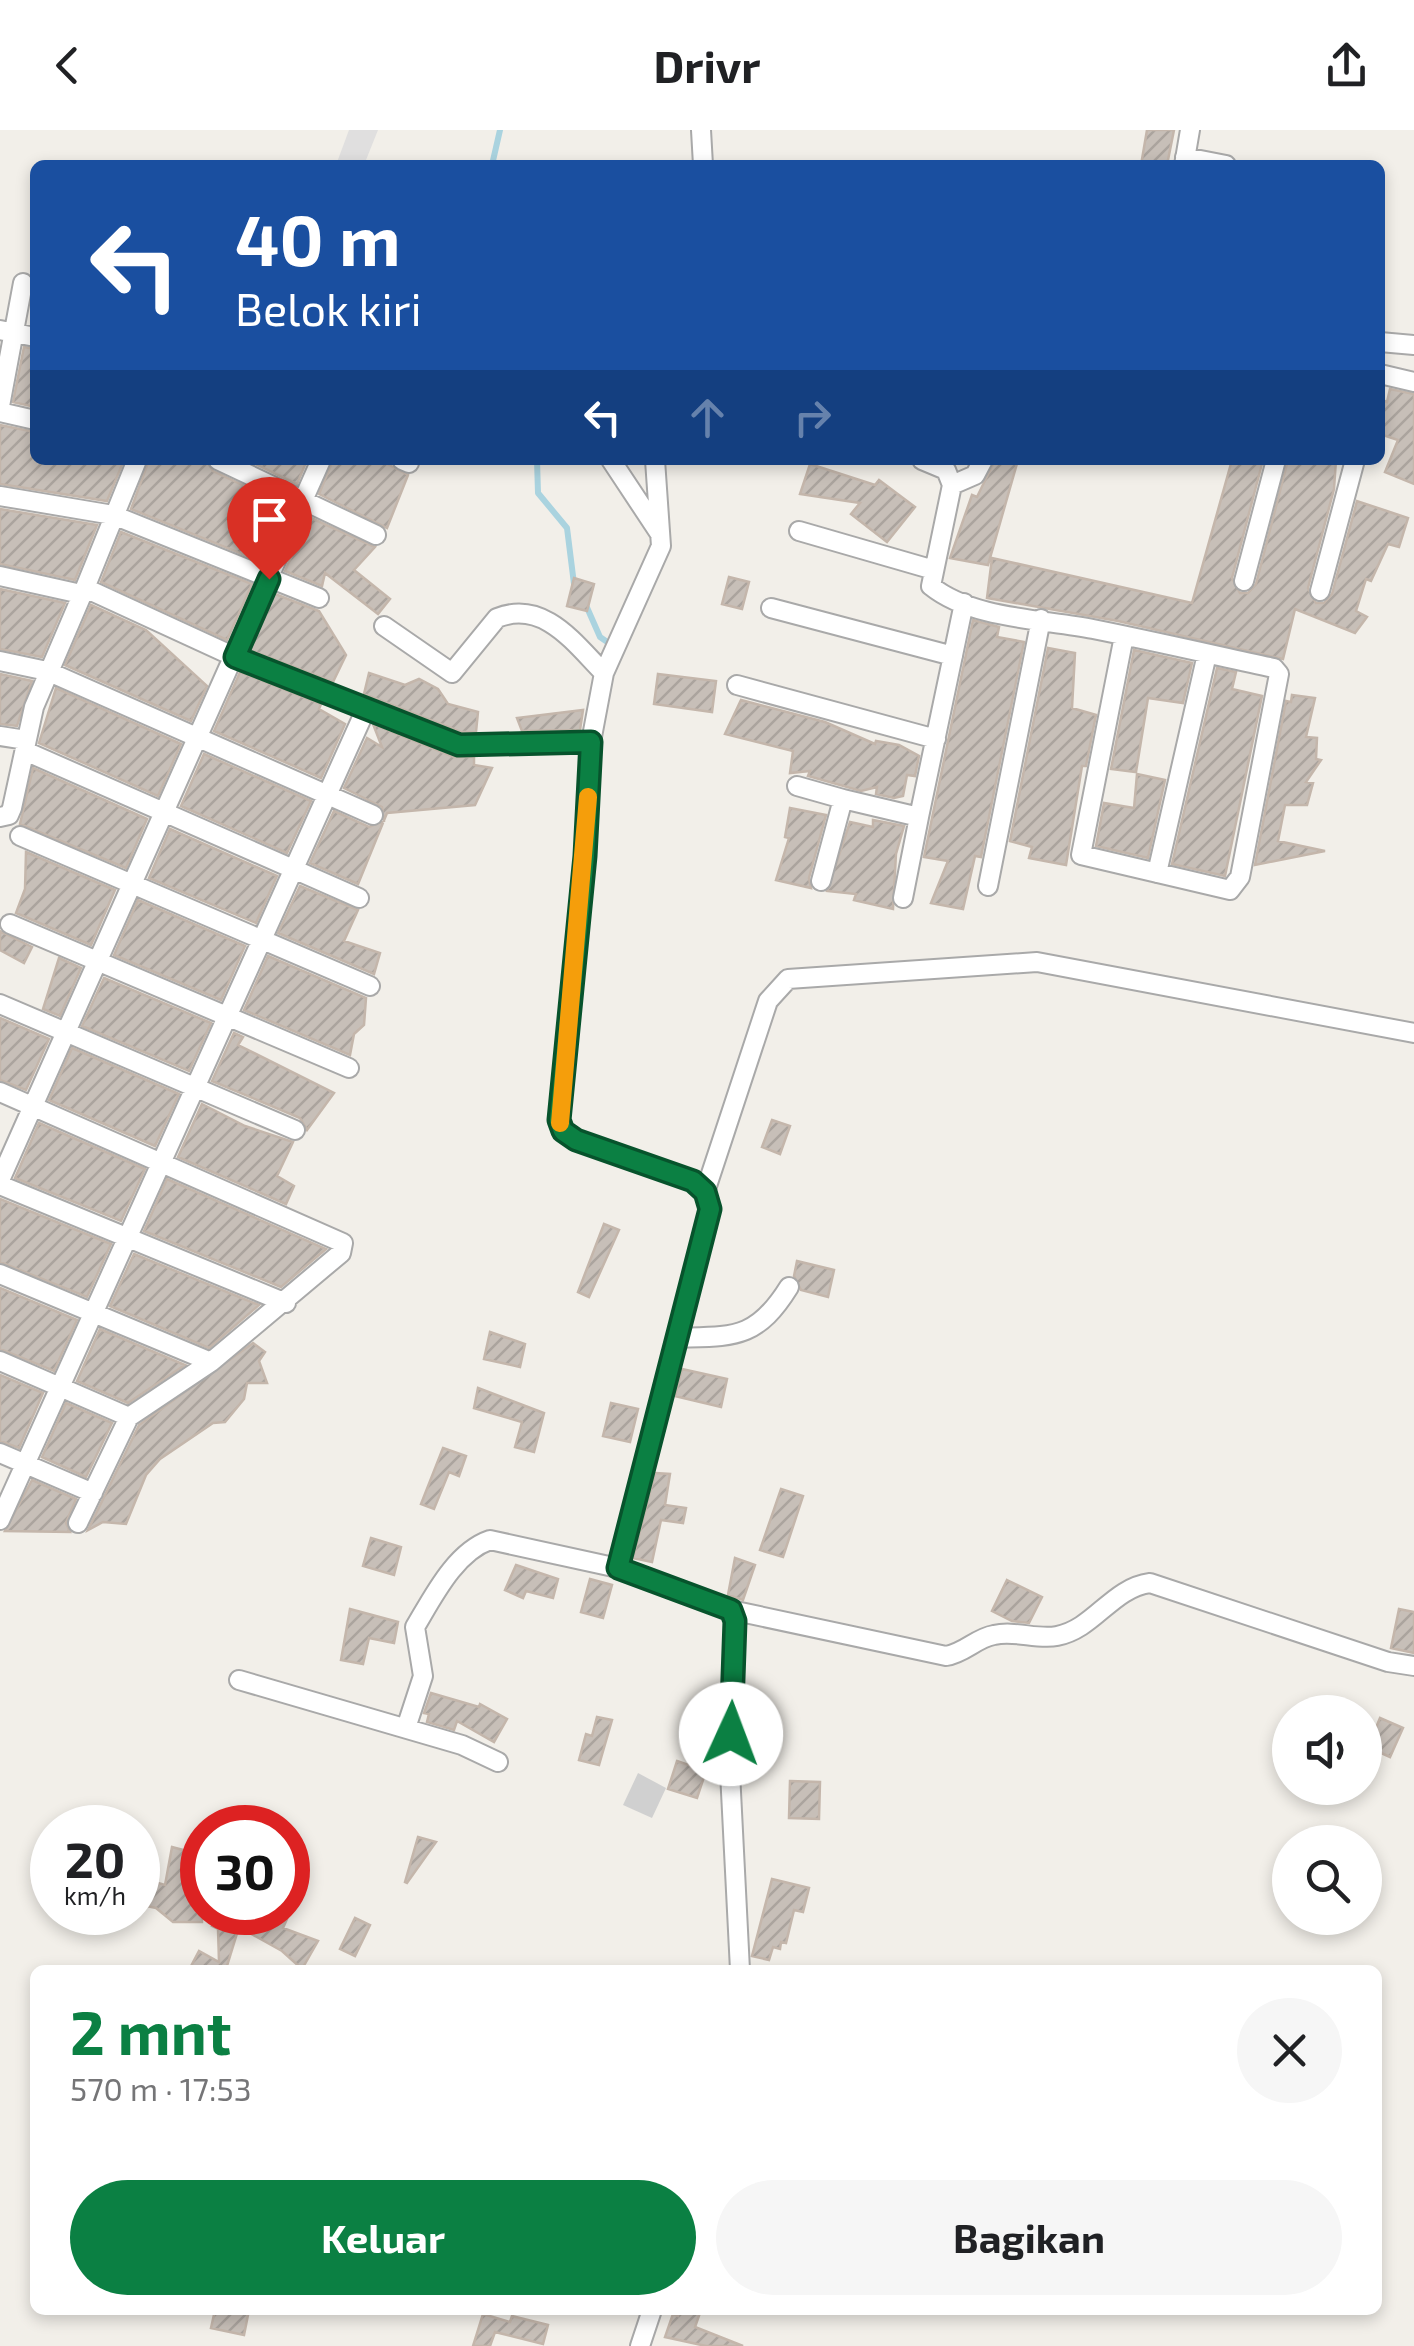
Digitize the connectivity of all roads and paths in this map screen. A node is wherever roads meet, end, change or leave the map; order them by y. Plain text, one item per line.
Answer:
1 (701, 130) edge
2 (1190, 130) edge
3 (703, 160) edge
4 (1184, 160) edge
5 (23, 284) dead end
6 (7, 332) edge
7 (1385, 342) edge
8 (1414, 345) edge
9 (1385, 375) edge
10 (1414, 382) edge
11 (0, 409) edge
12 (30, 418) edge
13 (135, 465) edge
14 (228, 465) edge
15 (319, 465) edge
16 (613, 465) edge
17 (654, 465) edge
18 (934, 465) edge
19 (980, 465) edge
20 (1275, 465) edge
21 (1354, 465) edge
22 (952, 484) junction
23 (0, 496) edge
24 (302, 503) junction
25 (113, 515) junction
26 (799, 532) dead end
27 (376, 535) dead end
28 (661, 535) junction
29 (934, 570) junction
30 (0, 576) edge
31 (269, 579) junction
32 (1244, 581) dead end
33 (83, 591) junction
34 (1320, 591) dead end
35 (318, 598) dead end
36 (964, 604) junction
37 (772, 608) dead end
38 (1041, 619) junction
39 (384, 626) dead end
40 (1124, 636) junction
41 (1207, 654) junction
42 (953, 656) junction
43 (235, 657) junction
44 (0, 661) edge
45 (47, 671) junction
46 (604, 673) junction
47 (736, 685) dead end
48 (365, 711) junction
49 (197, 735) junction
50 (0, 736) edge
51 (936, 739) junction
52 (591, 742) junction
53 (26, 745) junction
54 (797, 786) dead end
55 (327, 794) junction
56 (844, 799) junction
57 (164, 812) junction
58 (373, 814) dead end
59 (0, 817) edge
60 (919, 817) junction
61 (20, 836) dead end
62 (295, 868) junction
63 (1157, 873) junction
64 (820, 880) dead end
65 (988, 886) dead end
66 (132, 887) junction
67 (359, 898) dead end
68 (903, 898) dead end
69 (10, 924) dead end
70 (261, 941) junction
71 (98, 960) junction
72 (370, 986) dead end
73 (0, 1004) edge
74 (228, 1014) junction
75 (66, 1032) junction
76 (1414, 1033) edge
77 (349, 1068) dead end
78 (194, 1090) junction
79 (0, 1092) edge
80 (32, 1107) junction
81 (295, 1130) dead end
82 (160, 1164) junction
83 (0, 1182) edge
84 (705, 1192) junction
85 (126, 1240) junction
86 (0, 1274) edge
87 (788, 1287) dead end
88 (286, 1303) junction
89 (94, 1312) junction
90 (676, 1338) junction
91 (0, 1361) edge
92 (211, 1362) junction
93 (61, 1386) junction
94 (129, 1417) junction
95 (0, 1453) edge
96 (26, 1464) junction
97 (92, 1493) junction
98 (0, 1520) edge
99 (78, 1523) dead end
100 (618, 1568) junction
101 (731, 1610) junction
102 (1414, 1666) edge
103 (239, 1680) dead end
104 (406, 1728) junction
105 (498, 1762) dead end
106 (740, 1965) edge
107 (650, 2315) edge
108 (640, 2346) edge

1 - 3 street
2 - 4 street
5 - 6 street
6 - 11 street
7 - 8 street
9 - 10 street
11 - 12 street
13 - 25 street
14 - 24 street
15 - 24 street
16 - 28 street
17 - 28 street
18 - 22 street
19 - 22 street
20 - 32 street
21 - 34 street
22 - 29 street
23 - 25 street
24 - 27 street
24 - 31 street
25 - 31 street
25 - 33 street
26 - 29 street
28 - 46 street
29 - 36 street
30 - 33 street
31 - 35 street
31 - 43 street
33 - 43 street
33 - 45 street
36 - 38 street
36 - 42 street
37 - 42 street
38 - 40 street
38 - 65 street
39 - 46 street
40 - 41 street
40 - 63 street
41 - 63 street
41 - 63 street
42 - 51 street
43 - 48 street
43 - 49 street
44 - 45 street
45 - 49 street
45 - 53 street
46 - 52 street
47 - 51 street
48 - 52 street
48 - 55 street
49 - 55 street
49 - 57 street
50 - 53 street
51 - 60 street
52 - 84 street
53 - 57 street
53 - 59 street
54 - 56 street
55 - 58 street
55 - 62 street
56 - 60 street
56 - 64 street
57 - 62 street
57 - 66 street
60 - 68 street
61 - 66 street
62 - 67 street
62 - 70 street
66 - 70 street
66 - 71 street
69 - 71 street
70 - 72 street
70 - 74 street
71 - 74 street
71 - 75 street
73 - 75 street
74 - 77 street
74 - 78 street
75 - 78 street
75 - 80 street
76 - 84 street
78 - 81 street
78 - 82 street
79 - 80 street
80 - 82 street
80 - 83 street
82 - 85 street
82 - 88 street
83 - 85 street
84 - 90 street
85 - 88 street
85 - 89 street
86 - 89 street
87 - 90 street
88 - 92 street
89 - 92 street
89 - 93 street
90 - 100 street
91 - 93 street
92 - 94 street
93 - 94 street
93 - 96 street
94 - 97 street
95 - 96 street
96 - 97 street
96 - 98 street
97 - 99 street
100 - 101 street
100 - 104 street
101 - 102 street
101 - 106 street
103 - 104 street
104 - 105 street
107 - 108 street

